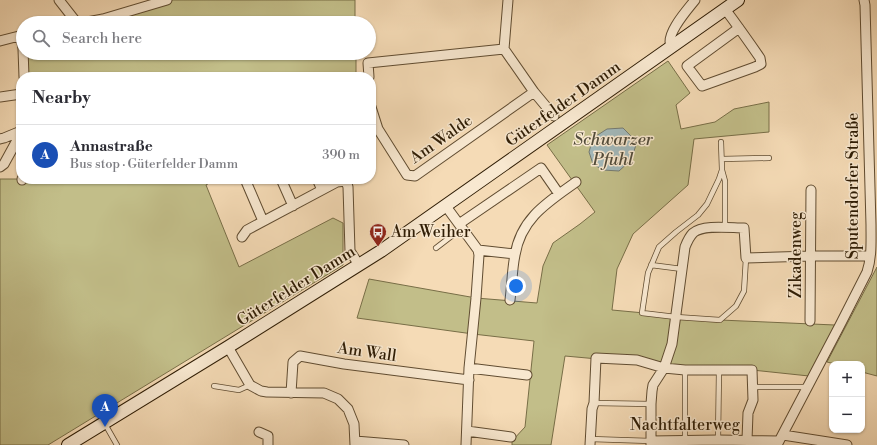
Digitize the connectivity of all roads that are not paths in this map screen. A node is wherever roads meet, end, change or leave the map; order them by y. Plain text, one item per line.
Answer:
1 (58, 0) edge
2 (167, 0) edge
3 (508, 0) edge
4 (695, 0) edge
5 (738, 0) edge
6 (864, 0) edge
7 (725, 9) junction
8 (71, 16) edge
9 (113, 16) edge
10 (739, 28) junction
11 (16, 37) edge
12 (0, 40) edge
13 (672, 46) junction
14 (504, 49) junction
15 (23, 60) edge
16 (24, 72) edge
17 (369, 72) edge
18 (877, 88) edge
19 (867, 91) junction
20 (534, 92) junction
21 (16, 95) edge
22 (0, 97) edge
23 (554, 116) dead end
24 (376, 123) edge
25 (16, 134) edge
26 (0, 139) edge
27 (16, 141) edge
28 (721, 142) dead end
29 (769, 158) dead end
30 (722, 159) junction
31 (0, 167) edge
32 (722, 170) junction
33 (576, 182) dead end
34 (246, 184) edge
35 (283, 184) edge
36 (319, 184) edge
37 (333, 184) edge
38 (347, 184) edge
39 (322, 190) junction
40 (811, 190) dead end
41 (559, 194) junction
42 (446, 205) junction
43 (292, 206) junction
44 (690, 221) junction
45 (263, 222) junction
46 (461, 226) junction
47 (725, 228) junction
48 (697, 230) junction
49 (242, 237) dead end
50 (436, 248) dead end
51 (478, 250) junction
52 (515, 254) junction
53 (811, 256) junction
54 (870, 256) junction
55 (746, 258) junction
56 (359, 265) junction
57 (651, 265) junction
58 (682, 269) junction
59 (510, 300) dead end
60 (676, 317) junction
61 (810, 321) dead end
62 (228, 347) junction
63 (469, 368) junction
64 (664, 368) junction
65 (685, 370) junction
66 (719, 370) junction
67 (527, 375) dead end
68 (469, 380) junction
69 (250, 385) junction
70 (214, 386) dead end
71 (753, 387) junction
72 (807, 387) junction
73 (291, 393) junction
74 (594, 403) junction
75 (651, 404) junction
76 (104, 423) junction
77 (467, 431) junction
78 (259, 432) dead end
79 (511, 437) dead end
80 (685, 440) junction
81 (718, 440) junction
82 (747, 440) junction
83 (780, 440) edge
84 (590, 442) edge
85 (355, 443) edge
86 (651, 443) edge
87 (71, 444) edge
88 (117, 445) edge
89 (268, 445) edge
90 (404, 445) edge
91 (466, 445) edge
92 (847, 445) edge

1 - 8 street
2 - 9 street
3 - 14 street
4 - 13 street
5 - 7 street, Güterfelder Damm
6 - 19 street, Sputendorfer Straße
7 - 10 street
7 - 13 street, Güterfelder Damm
10 - 10 street
11 - 12 street
13 - 42 street, Güterfelder Damm
14 - 17 street
14 - 20 street
15 - 16 street
18 - 19 street
19 - 54 street, Sputendorfer Straße
20 - 23 street
20 - 24 street, Am Walde
21 - 22 street
25 - 26 street
27 - 31 street
28 - 30 lane
29 - 30 lane
30 - 32 lane
32 - 44 lane
32 - 47 lane
33 - 41 street
34 - 45 street
35 - 43 street
36 - 39 street
37 - 39 street
38 - 56 street
39 - 43 street
40 - 53 street, Zikadenweg
41 - 46 street
41 - 52 street
42 - 46 street
42 - 56 street, Güterfelder Damm
43 - 45 street
44 - 48 lane
44 - 57 lane
45 - 49 street
46 - 50 lane
46 - 51 street
47 - 48 street
47 - 55 street
48 - 58 street
51 - 52 street
51 - 63 street
52 - 59 street
53 - 54 street
53 - 55 street
53 - 61 street, Zikadenweg
54 - 72 street, Sputendorfer Straße
55 - 60 lane
56 - 62 street, Güterfelder Damm
57 - 58 lane
57 - 60 lane
58 - 60 street
60 - 64 street
62 - 69 street
62 - 76 street, Güterfelder Damm
63 - 67 street
63 - 68 street
64 - 65 street
64 - 74 street
64 - 75 street
65 - 66 street
65 - 80 lane
66 - 71 street
66 - 81 lane
68 - 73 street, Am Wall
68 - 77 street
69 - 70 lane
69 - 73 street
71 - 72 lane
71 - 82 street
72 - 83 street, Sputendorfer Straße
73 - 85 street
74 - 75 lane
74 - 84 street
75 - 86 street
76 - 87 street, Güterfelder Damm
76 - 88 lane
77 - 79 street
77 - 91 street
78 - 89 street
80 - 81 street, Nachtfalterweg
80 - 86 street, Nachtfalterweg
81 - 82 street, Nachtfalterweg
82 - 83 street, Nachtfalterweg
83 - 92 street, Nachtfalterweg
84 - 86 lane, Nachtfalterweg
85 - 90 street

